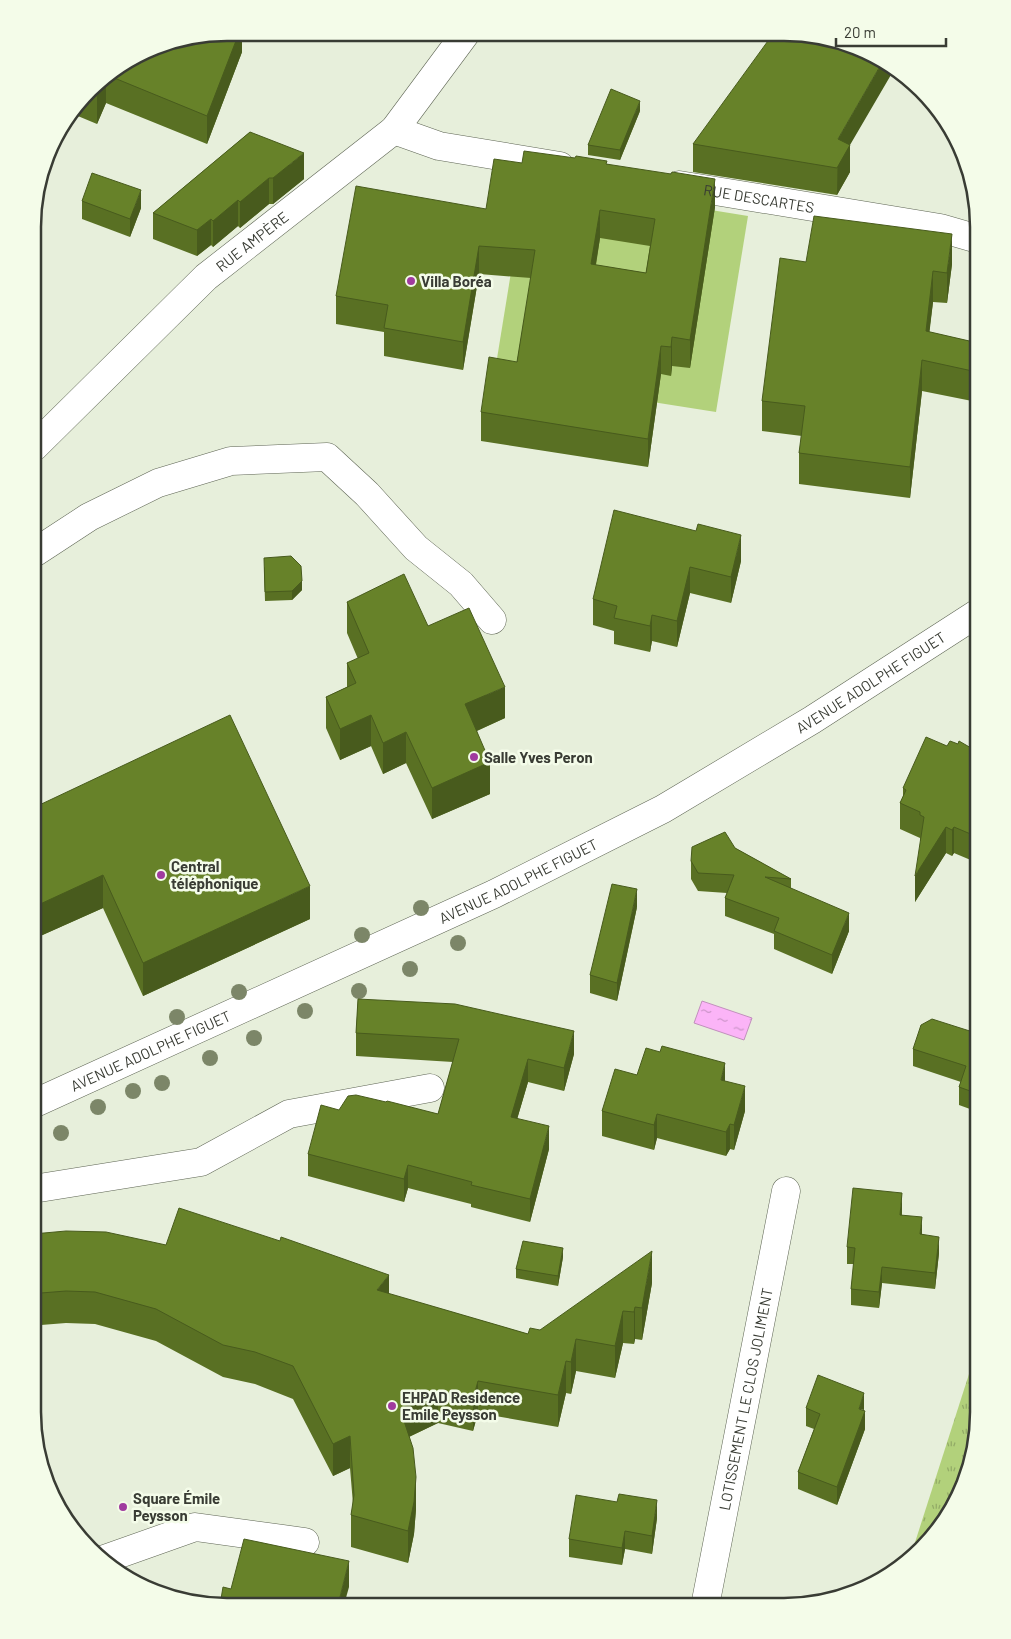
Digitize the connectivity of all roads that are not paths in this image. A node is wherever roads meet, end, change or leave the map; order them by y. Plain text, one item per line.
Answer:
1 (460, 41) edge
2 (394, 130) junction
3 (586, 170) edge
4 (655, 181) edge
5 (970, 237) edge
6 (41, 440) edge
7 (41, 548) edge
8 (970, 618) edge
9 (492, 620) dead end
10 (430, 1088) dead end
11 (41, 1100) edge
12 (41, 1188) edge
13 (786, 1191) dead end
14 (305, 1542) dead end
15 (111, 1557) edge
16 (707, 1598) edge

1 - 2 street, RUE AMPÈRE
2 - 3 street
2 - 6 street, RUE AMPÈRE
4 - 5 street, RUE DESCARTES
7 - 9 street
8 - 11 street, AVENUE ADOLPHE FIGUET
10 - 12 street
13 - 16 street, LOTISSEMENT LE CLOS JOLIMENT
14 - 15 street

